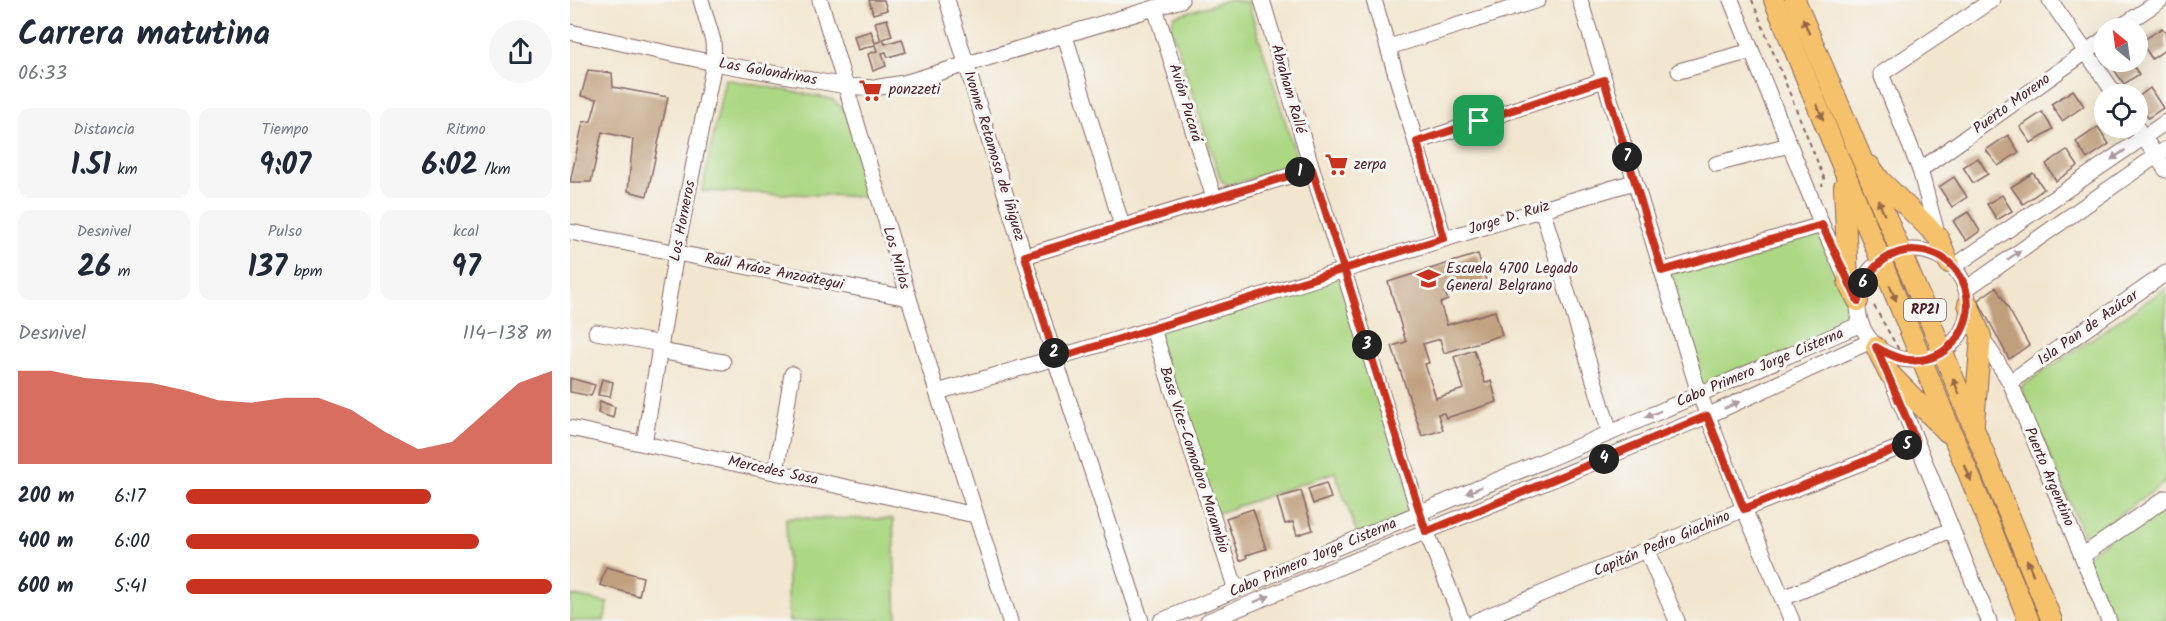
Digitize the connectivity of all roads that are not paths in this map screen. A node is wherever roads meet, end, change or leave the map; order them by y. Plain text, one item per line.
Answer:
1 (701, 0) edge
2 (820, 0) edge
3 (947, 0) edge
4 (1181, 0) edge
5 (1262, 0) edge
6 (1374, 0) edge
7 (1538, 0) edge
8 (1580, 0) edge
9 (1731, 0) edge
10 (1774, 0) edge
11 (1795, 0) edge
12 (1992, 0) edge
13 (2050, 0) edge
14 (2161, 0) edge
15 (1155, 8) junction
16 (2135, 18) edge
17 (570, 32) edge
18 (1065, 36) junction
19 (2094, 46) edge
20 (1389, 47) junction
21 (1751, 51) junction
22 (2085, 52) junction
23 (714, 63) junction
24 (965, 64) junction
25 (1679, 71) dead end
26 (1604, 80) junction
27 (2108, 84) edge
28 (846, 86) junction
29 (2166, 122) edge
30 (2148, 129) edge
31 (2132, 138) edge
32 (2147, 138) edge
33 (1417, 142) junction
34 (1789, 145) junction
35 (1846, 150) junction
36 (2161, 152) edge
37 (1716, 164) dead end
38 (1312, 169) junction
39 (1920, 170) junction
40 (2166, 170) edge
41 (1635, 182) junction
42 (1214, 198) junction
43 (1542, 208) junction
44 (1822, 225) junction
45 (1122, 226) junction
46 (570, 232) edge
47 (1938, 237) junction
48 (1444, 238) junction
49 (1900, 252) junction
50 (676, 253) junction
51 (1025, 256) junction
52 (1880, 261) junction
53 (1951, 265) junction
54 (1344, 269) junction
55 (1662, 271) junction
56 (2166, 273) edge
57 (1857, 279) junction
58 (1967, 296) junction
59 (908, 298) junction
60 (1858, 301) joint
61 (1861, 324) junction
62 (1153, 329) junction
63 (596, 332) dead end
64 (1981, 336) junction
65 (1873, 344) junction
66 (660, 348) junction
67 (1943, 352) junction
68 (1055, 359) junction
69 (1913, 360) junction
70 (723, 362) dead end
71 (1888, 372) junction
72 (792, 374) dead end
73 (2010, 382) junction
74 (937, 392) junction
75 (1700, 394) junction
76 (1707, 416) junction
77 (570, 428) edge
78 (1973, 429) junction
79 (1610, 433) junction
80 (1954, 438) junction
81 (1916, 441) junction
82 (644, 443) junction
83 (776, 472) junction
84 (2166, 498) edge
85 (1744, 509) junction
86 (1419, 513) junction
87 (975, 515) junction
88 (1951, 530) junction
89 (1426, 532) junction
90 (1647, 551) junction
91 (2082, 556) junction
92 (1236, 590) junction
93 (1783, 598) junction
94 (1010, 621) edge
95 (1141, 621) edge
96 (1161, 621) edge
97 (1208, 621) edge
98 (1462, 621) edge
99 (1476, 621) edge
100 (1677, 621) edge
101 (1792, 621) edge
102 (1989, 621) edge
103 (2029, 621) edge
104 (2052, 621) edge
105 (2109, 621) edge

1 - 23 street, Los Horneros
2 - 28 street, Los Mirlos
3 - 24 street, Ivonne Retamoso de Íñiguez
4 - 15 street, Las Golondrinas
5 - 38 street, Abraham Rallé
6 - 20 street
7 - 20 street
8 - 26 street
9 - 21 street
10 -> 35 main road, RP21
35 -> 11 main road, RP21
12 - 39 street
13 - 22 street
14 - 16 street
15 - 18 street, Las Golondrinas
15 - 42 street, Avión Pucará
17 - 23 street, Las Golondrinas
18 - 24 street, Las Golondrinas
18 - 45 street
19 - 22 street, Puerto Moreno
20 - 33 street
21 - 25 street
21 - 34 street
22 - 27 street
22 - 39 street, Puerto Moreno
23 - 28 street, Las Golondrinas
23 - 50 street, Los Horneros
24 - 28 street, Las Golondrinas
24 - 51 street, Ivonne Retamoso de Íñiguez
26 - 33 street
26 - 41 street
28 - 59 street, Los Mirlos
29 - 30 street
31 -> 53 street
32 - 36 street
33 - 48 street
34 - 37 street
34 - 44 street
35 - 47 main road
49 -> 35 main road, RP21
35 - 52 main road, RP21
35 - 57 main road
36 - 40 street
58 -> 36 street
38 - 42 street
38 - 54 street, Abraham Rallé
39 - 47 street
41 - 43 street, Jorge D. Ruiz
41 - 55 street
42 - 45 street
43 - 48 street, Jorge D. Ruiz
43 - 79 street
44 - 55 street
44 - 57 street
45 - 51 street
46 - 50 street, Raúl Aráoz Anzoátegui
47 - 53 main road
48 - 54 street, Jorge D. Ruiz
49 - 52 street
49 - 53 street
49 - 67 main road, RP21
50 - 59 street, Raúl Aráoz Anzoátegui
50 - 66 street, Los Horneros
51 - 68 street, Ivonne Retamoso de Íñiguez
52 - 57 street
52 -> 69 main road, RP21
53 - 58 street
54 - 62 street, Jorge D. Ruiz
54 - 86 street, Abraham Rallé
55 - 75 street
56 - 73 street, Isla Pan de Azúcar
57 - 60 main road
58 - 64 main road
58 - 67 street
59 - 74 street, Los Mirlos
60 - 61 street
61 - 65 street
61 - 75 street, Cabo Primero Jorge Cisterna
62 - 68 street, Jorge D. Ruiz
62 - 92 street, Base Vice-Comodoro Marambio
63 - 66 street
64 - 73 street, Puerto Argentino
64 - 78 main road
65 - 69 street
65 - 71 main road
76 -> 65 street, Cabo Primero Jorge Cisterna
66 - 70 street
66 - 82 street, Los Horneros
67 - 69 street
78 -> 67 main road, RP21
68 - 74 street, Jorge D. Ruiz
68 - 95 street, Ivonne Retamoso de Íñiguez
69 - 80 main road, RP21
71 - 80 main road
71 - 81 street
72 - 83 street
73 - 91 street, Puerto Argentino
74 - 87 street, Los Mirlos
75 - 76 street
75 -> 79 street, Cabo Primero Jorge Cisterna
76 - 85 street
76 - 89 street, Cabo Primero Jorge Cisterna
77 - 82 street, Mercedes Sosa
104 -> 78 main road, RP21
79 -> 86 street, Cabo Primero Jorge Cisterna
80 -> 103 main road, RP21
81 - 85 street, Capitán Pedro Giachino
81 - 88 street
82 - 83 street, Mercedes Sosa
83 - 87 street, Mercedes Sosa
84 - 91 street
85 - 90 street, Capitán Pedro Giachino
85 - 93 street
86 - 89 street, Abraham Rallé
86 - 92 street, Cabo Primero Jorge Cisterna
87 - 94 street, Los Mirlos
88 - 93 street
88 - 102 street
97 -> 89 street, Cabo Primero Jorge Cisterna
89 - 98 street, Abraham Rallé
90 - 99 street, Capitán Pedro Giachino
90 - 100 street
91 - 105 street, Puerto Argentino
92 - 96 street, Cabo Primero Jorge Cisterna
93 - 101 street

